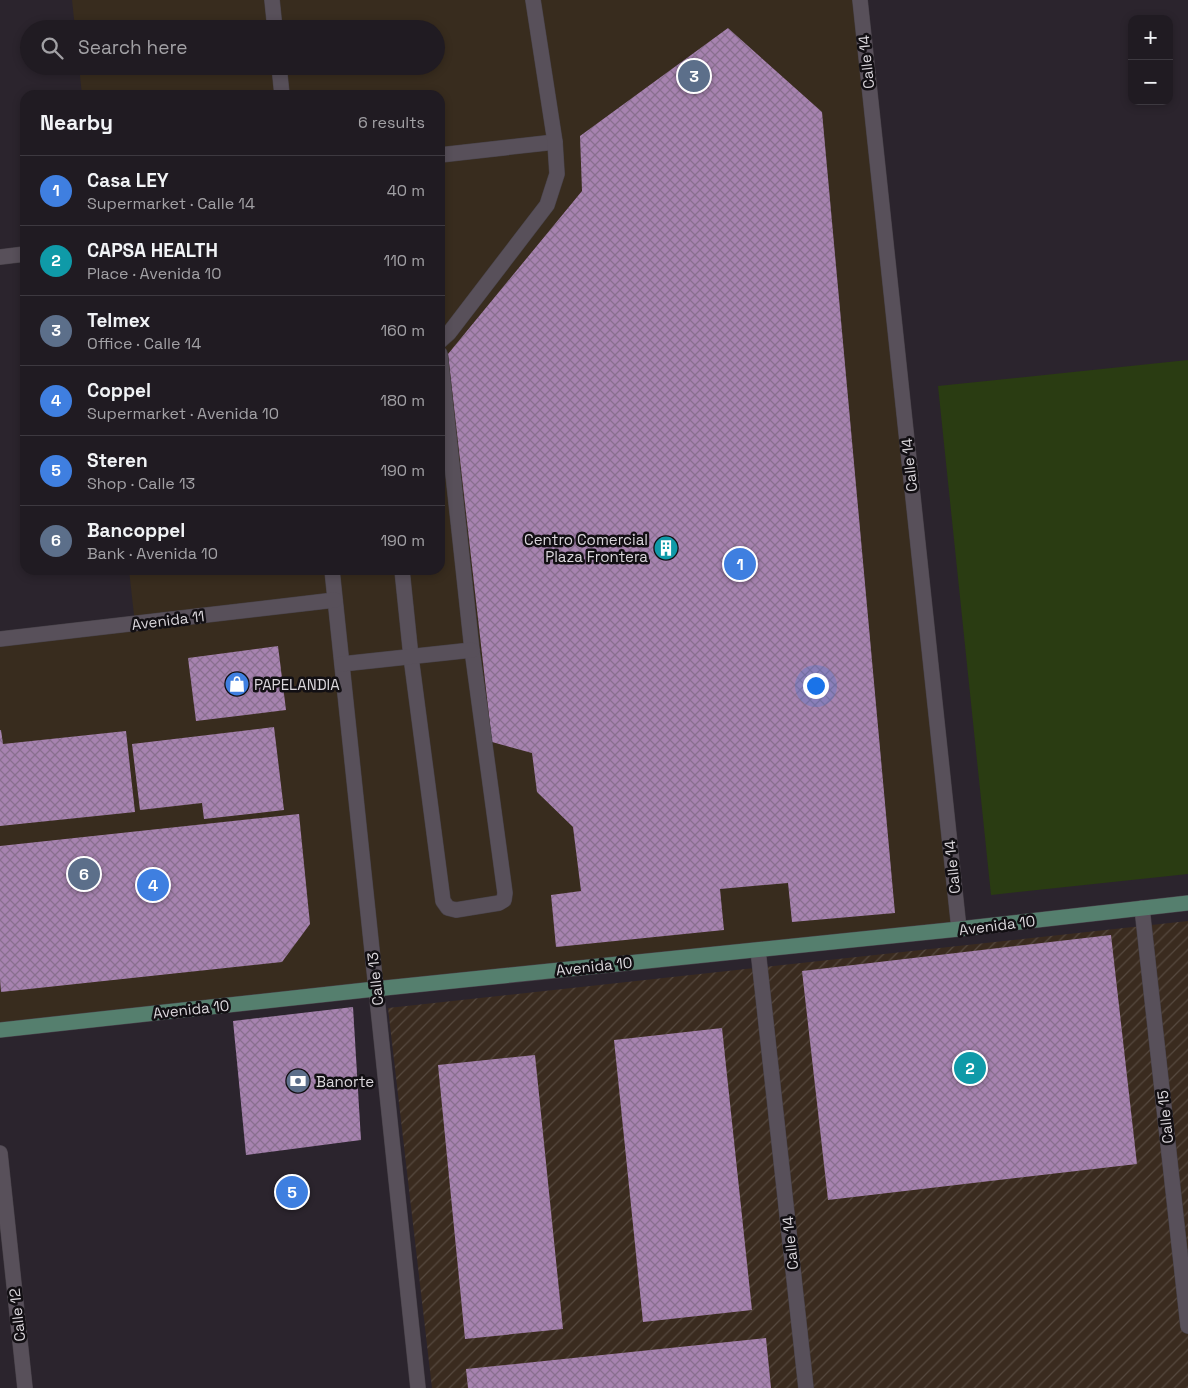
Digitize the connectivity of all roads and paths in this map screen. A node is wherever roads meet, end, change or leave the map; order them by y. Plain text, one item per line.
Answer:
1 (272, 0) edge
2 (533, 0) edge
3 (860, 0) edge
4 (274, 20) edge
5 (280, 75) edge
6 (281, 90) edge
7 (554, 142) junction
8 (445, 154) edge
9 (20, 255) edge
10 (0, 257) edge
11 (445, 337) edge
12 (445, 400) edge
13 (333, 575) edge
14 (403, 575) edge
15 (336, 600) junction
16 (0, 639) edge
17 (472, 650) junction
18 (411, 657) junction
19 (342, 664) junction
20 (1188, 903) edge
21 (1142, 908) junction
22 (959, 929) junction
23 (758, 950) junction
24 (375, 988) junction
25 (0, 1030) edge
26 (0, 1153) edge
27 (1188, 1326) edge
28 (25, 1388) edge
29 (418, 1388) edge
30 (806, 1388) edge

1 - 4 street
2 - 7 street
3 - 22 street, Calle 14
5 - 6 street
7 - 8 street
7 - 11 street
9 - 10 street
12 - 17 street
13 - 15 street, Calle 13
14 - 18 street
15 - 16 street, Avenida 11
15 - 19 street, Calle 13
17 - 18 street
17 - 18 street
18 - 19 street
19 - 24 street, Calle 13
20 - 21 main road, Avenida 10
21 - 22 main road, Avenida 10
21 - 27 street, Calle 15
22 - 23 main road, Avenida 10
23 - 24 main road, Avenida 10
23 - 30 street, Calle 14
24 - 25 main road, Avenida 10
24 - 29 street, Calle 13
26 - 28 street, Calle 12

